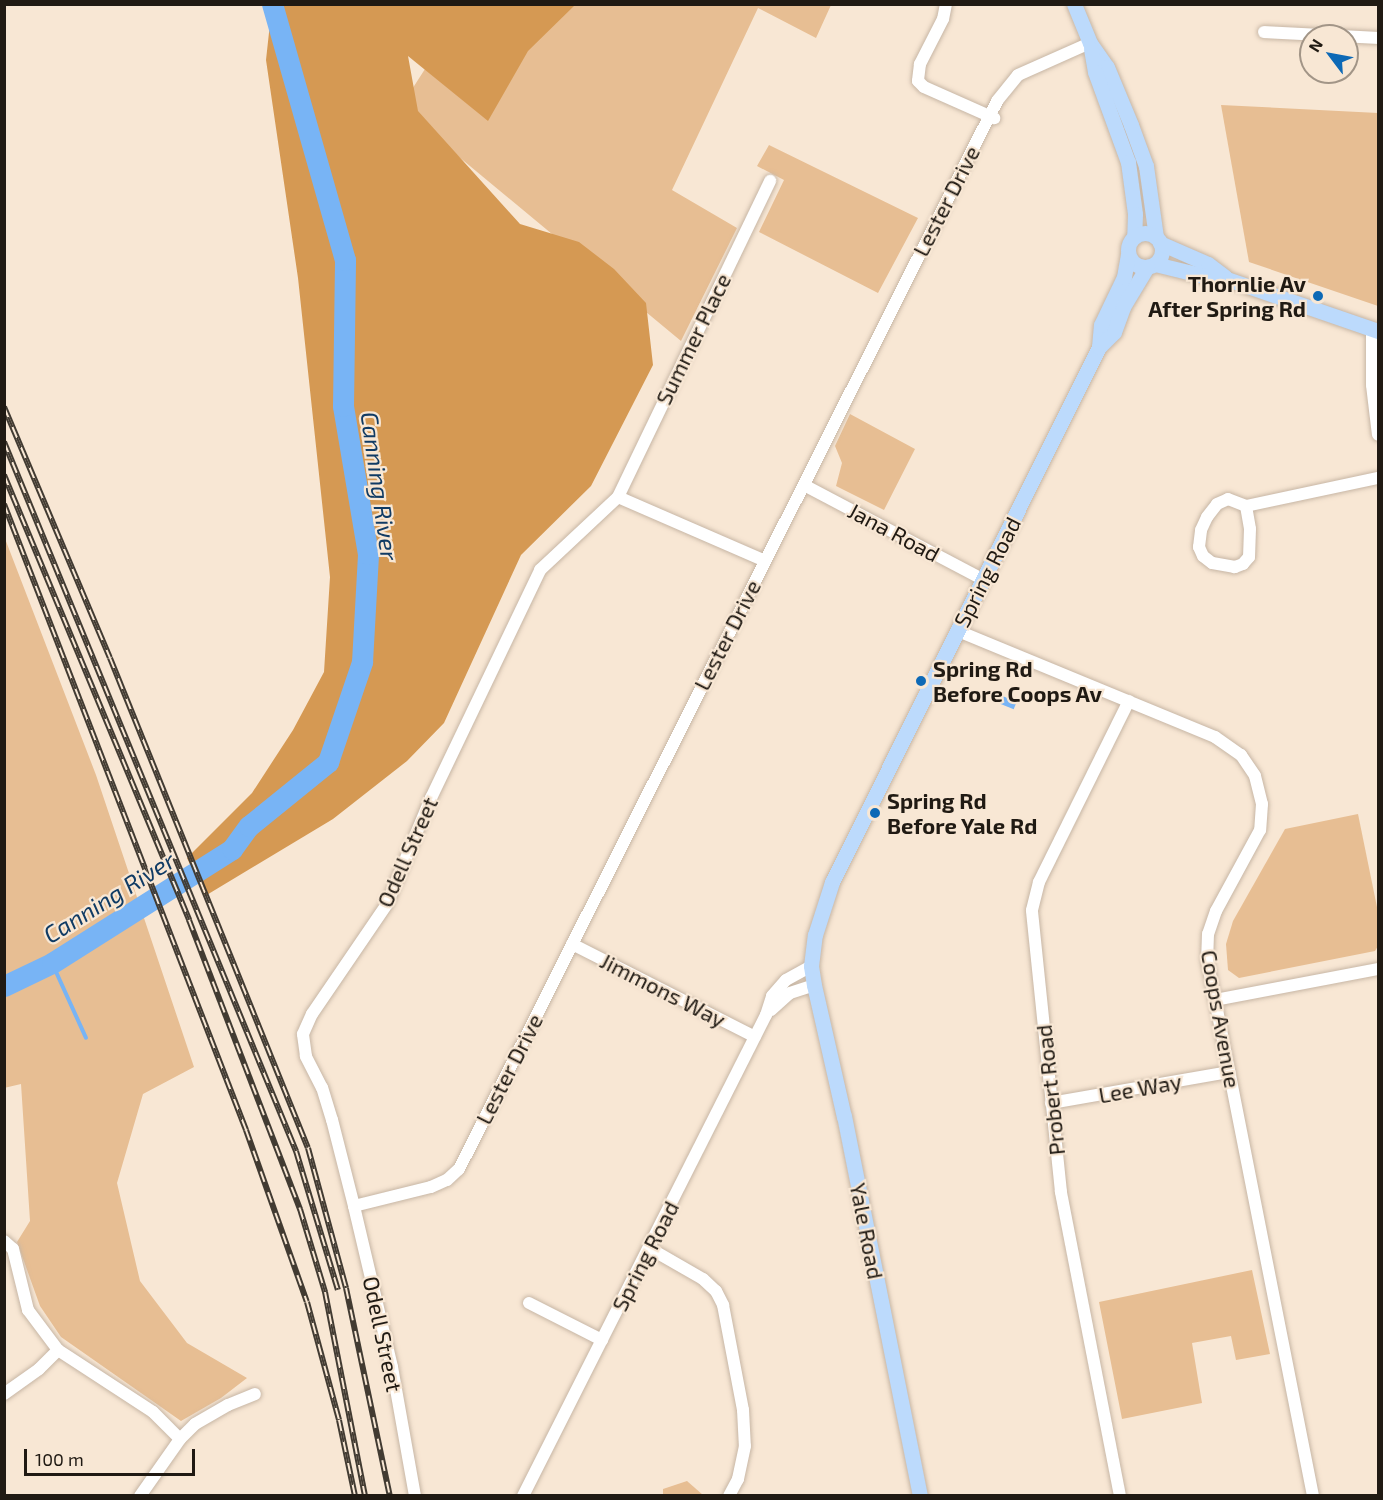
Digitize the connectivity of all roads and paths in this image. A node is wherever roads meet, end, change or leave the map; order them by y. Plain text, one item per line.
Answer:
1 (946, 4) edge
2 (1074, 4) edge
3 (1264, 32) dead end
4 (1378, 38) edge
5 (1090, 43) junction
6 (992, 118) junction
7 (770, 181) dead end
8 (1134, 237) junction
9 (1158, 240) junction
10 (1128, 254) junction
11 (1151, 266) junction
12 (1227, 279) junction
13 (1375, 331) edge
14 (1099, 346) junction
15 (1378, 364) edge
16 (1372, 385) junction
17 (1378, 435) edge
18 (1378, 478) edge
19 (804, 485) junction
20 (618, 497) junction
21 (1246, 506) junction
22 (765, 561) junction
23 (984, 580) junction
24 (958, 631) junction
25 (1129, 701) junction
26 (572, 944) junction
27 (811, 966) junction
28 (1378, 969) edge
29 (814, 985) junction
30 (1215, 1000) junction
31 (766, 1015) junction
32 (755, 1037) junction
33 (1229, 1072) junction
34 (1051, 1103) junction
35 (354, 1206) junction
36 (4, 1241) edge
37 (649, 1248) junction
38 (529, 1303) dead end
39 (602, 1340) junction
40 (58, 1350) junction
41 (4, 1394) edge
42 (255, 1395) dead end
43 (180, 1439) junction
44 (140, 1496) edge
45 (415, 1496) edge
46 (523, 1496) edge
47 (729, 1496) edge
48 (920, 1496) edge
49 (1120, 1496) edge
50 (1313, 1496) edge

1 - 6 street
2 - 5 main road, Spring Road
3 - 4 street
5 - 6 street, Lester Drive
5 - 8 main road, Spring Road
5 - 9 main road, Spring Road
6 - 19 street, Lester Drive
7 - 20 street, Summer Place
8 - 9 main road
8 - 10 main road, Spring Road
9 - 11 main road, Spring Road
9 - 12 main road
10 - 11 main road
10 - 14 main road, Spring Road
11 - 12 main road
11 - 14 main road, Spring Road
12 - 13 main road
13 - 16 street
14 - 23 main road, Spring Road
15 - 16 street
16 - 17 street
18 - 21 street
19 - 22 street, Lester Drive
19 - 23 street, Jana Road
20 - 22 street
20 - 35 street, Odell Street
21 - 21 street
22 - 26 street, Lester Drive
23 - 24 main road, Spring Road
24 - 25 street, Coops Avenue
24 - 27 main road, Spring Road
25 - 30 street, Coops Avenue
25 - 34 street, Probert Road
26 - 32 street, Jimmons Way
26 - 35 street, Lester Drive
27 - 29 main road, Yale Road
27 - 31 street, Spring Road
28 - 30 street
29 - 31 street, Spring Road
29 - 48 main road, Yale Road
30 - 33 street, Coops Avenue
31 - 32 street, Spring Road
32 - 37 street, Spring Road
33 - 34 street, Lee Way
33 - 50 street, Coops Avenue
34 - 49 street, Probert Road
35 - 45 street, Odell Street
36 - 40 street
37 - 39 street, Spring Road
37 - 47 street
38 - 39 street
39 - 46 street, Spring Road
40 - 41 street
40 - 43 street
42 - 43 street
43 - 44 street

